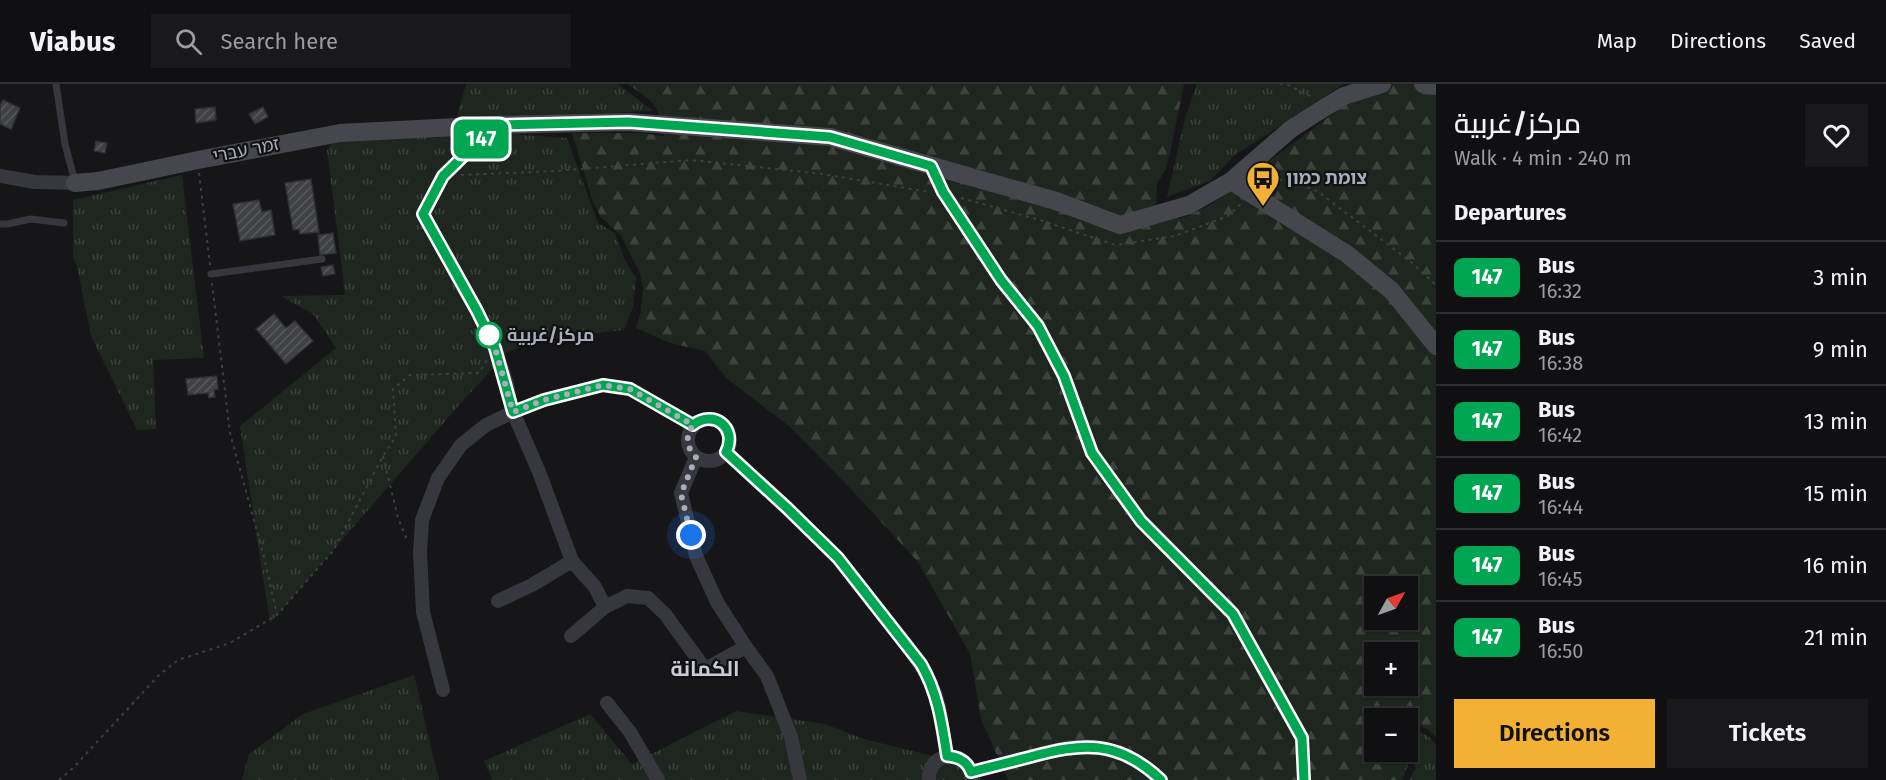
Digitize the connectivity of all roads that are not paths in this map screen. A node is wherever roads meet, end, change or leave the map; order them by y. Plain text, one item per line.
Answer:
1 (56, 84) edge
2 (1382, 84) edge
3 (1423, 84) edge
4 (1436, 86) edge
5 (495, 125) junction
6 (931, 166) junction
7 (0, 176) edge
8 (1232, 181) junction
9 (75, 183) junction
10 (0, 224) edge
11 (64, 224) dead end
12 (322, 259) dead end
13 (211, 274) road end
14 (1436, 345) edge
15 (513, 412) junction
16 (693, 425) junction
17 (726, 452) junction
18 (696, 457) junction
19 (572, 561) junction
20 (498, 601) dead end
21 (605, 607) junction
22 (572, 636) dead end
23 (746, 647) junction
24 (443, 690) dead end
25 (607, 703) dead end
26 (947, 756) junction
27 (971, 776) edge
28 (658, 780) edge
29 (800, 780) edge
30 (929, 780) edge
31 (1161, 780) edge
32 (1304, 780) edge

1 - 9 lane
2 - 8 main road, זמר עברי
3 - 4 main road
5 - 6 main road, זמר עברי
5 - 9 main road, זמר עברי
5 - 15 street
6 - 8 main road, זמר עברי
6 - 32 street
7 - 9 street, זמר עברי
8 - 14 main road
10 - 11 lane
12 - 13 lane
15 - 16 street
15 - 19 street
15 - 24 street
16 - 17 street
16 - 18 street
17 - 18 street
17 - 26 street
18 - 23 street
19 - 20 street
19 - 21 street
21 - 22 street
21 - 23 street
23 - 29 street
25 - 28 street
26 - 27 street
26 - 30 street
27 - 31 street

